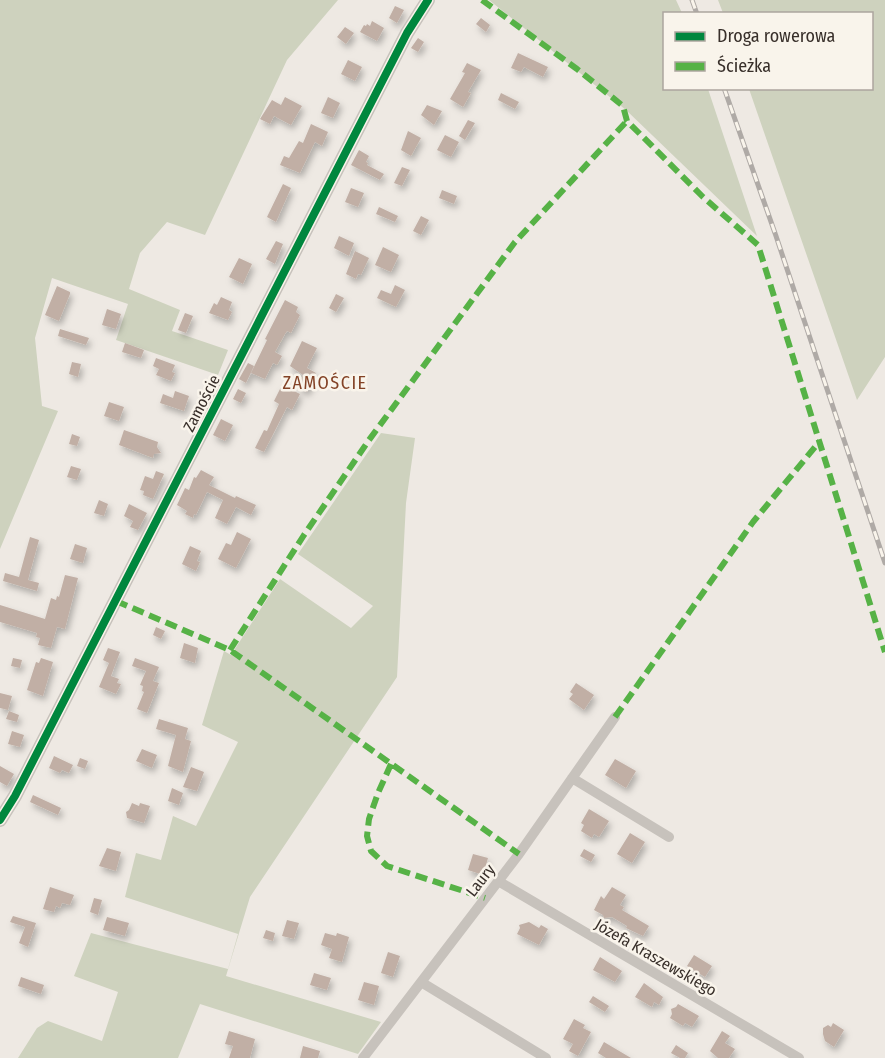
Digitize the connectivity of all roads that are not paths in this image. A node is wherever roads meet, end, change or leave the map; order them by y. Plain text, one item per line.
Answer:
1 (428, 0) edge
2 (615, 717) dead end
3 (572, 778) junction
4 (0, 820) edge
5 (669, 837) dead end
6 (498, 881) junction
7 (421, 982) junction
8 (363, 1058) edge
9 (546, 1058) edge
10 (799, 1058) edge

1 - 4 street, Zamoście
2 - 3 street, Laury
3 - 5 street
3 - 6 street, Laury
6 - 7 street, Laury
6 - 10 street, Józefa Kraszewskiego
7 - 8 street, Laury
7 - 9 street

